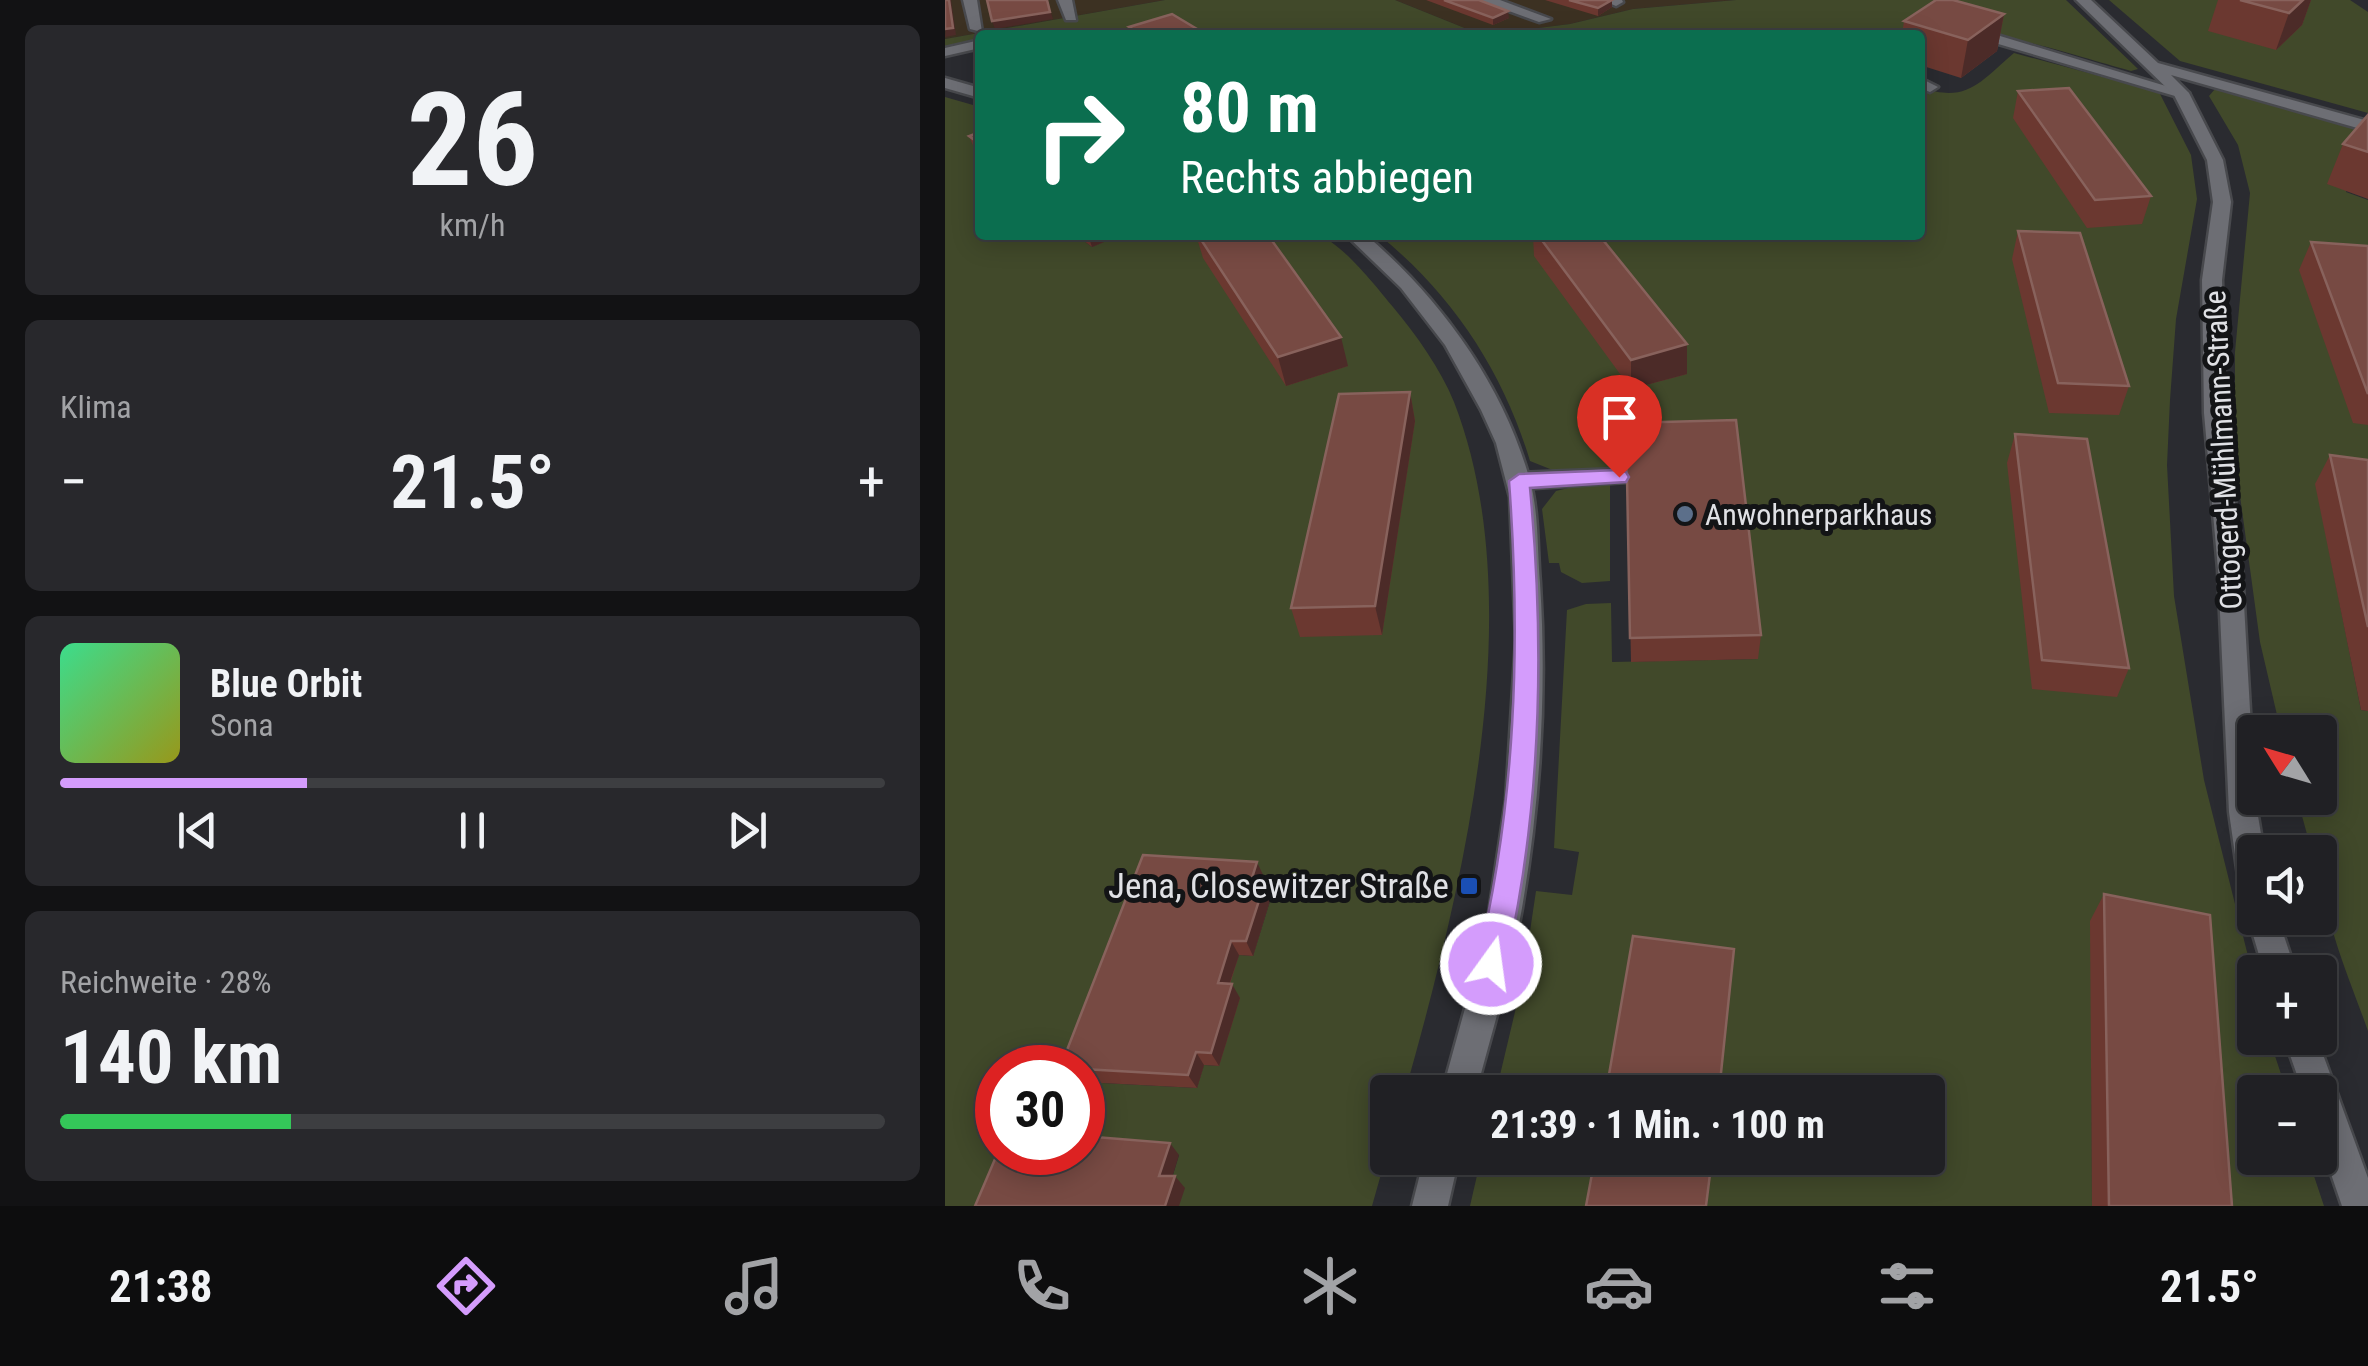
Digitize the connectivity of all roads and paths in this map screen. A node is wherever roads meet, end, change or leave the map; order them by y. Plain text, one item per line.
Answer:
1 (970, 0) edge
2 (1065, 0) edge
3 (1486, 0) edge
4 (2083, 0) edge
5 (1071, 16) dead end
6 (1544, 19) dead end
7 (977, 30) edge
8 (1919, 30) edge
9 (975, 37) edge
10 (945, 52) edge
11 (2153, 62) junction
12 (945, 83) edge
13 (975, 92) edge
14 (2181, 93) junction
15 (2368, 126) edge
16 (1361, 240) edge
17 (1619, 477) dead end
18 (1519, 481) junction
19 (2247, 835) edge
20 (2307, 1055) edge
21 (1463, 1075) edge
22 (1438, 1175) edge
23 (1430, 1206) edge
24 (2359, 1206) edge

1 - 7 street
2 - 5 street
3 - 6 street
4 - 11 street, Ottogerd-Mühlmann-Straße
8 - 14 street
9 - 10 street
11 - 14 street, Ottogerd-Mühlmann-Straße
11 - 15 street
12 - 13 street
14 - 19 street, Ottogerd-Mühlmann-Straße
16 - 18 street
17 - 18 street
18 - 21 street
20 - 24 street
22 - 23 street

